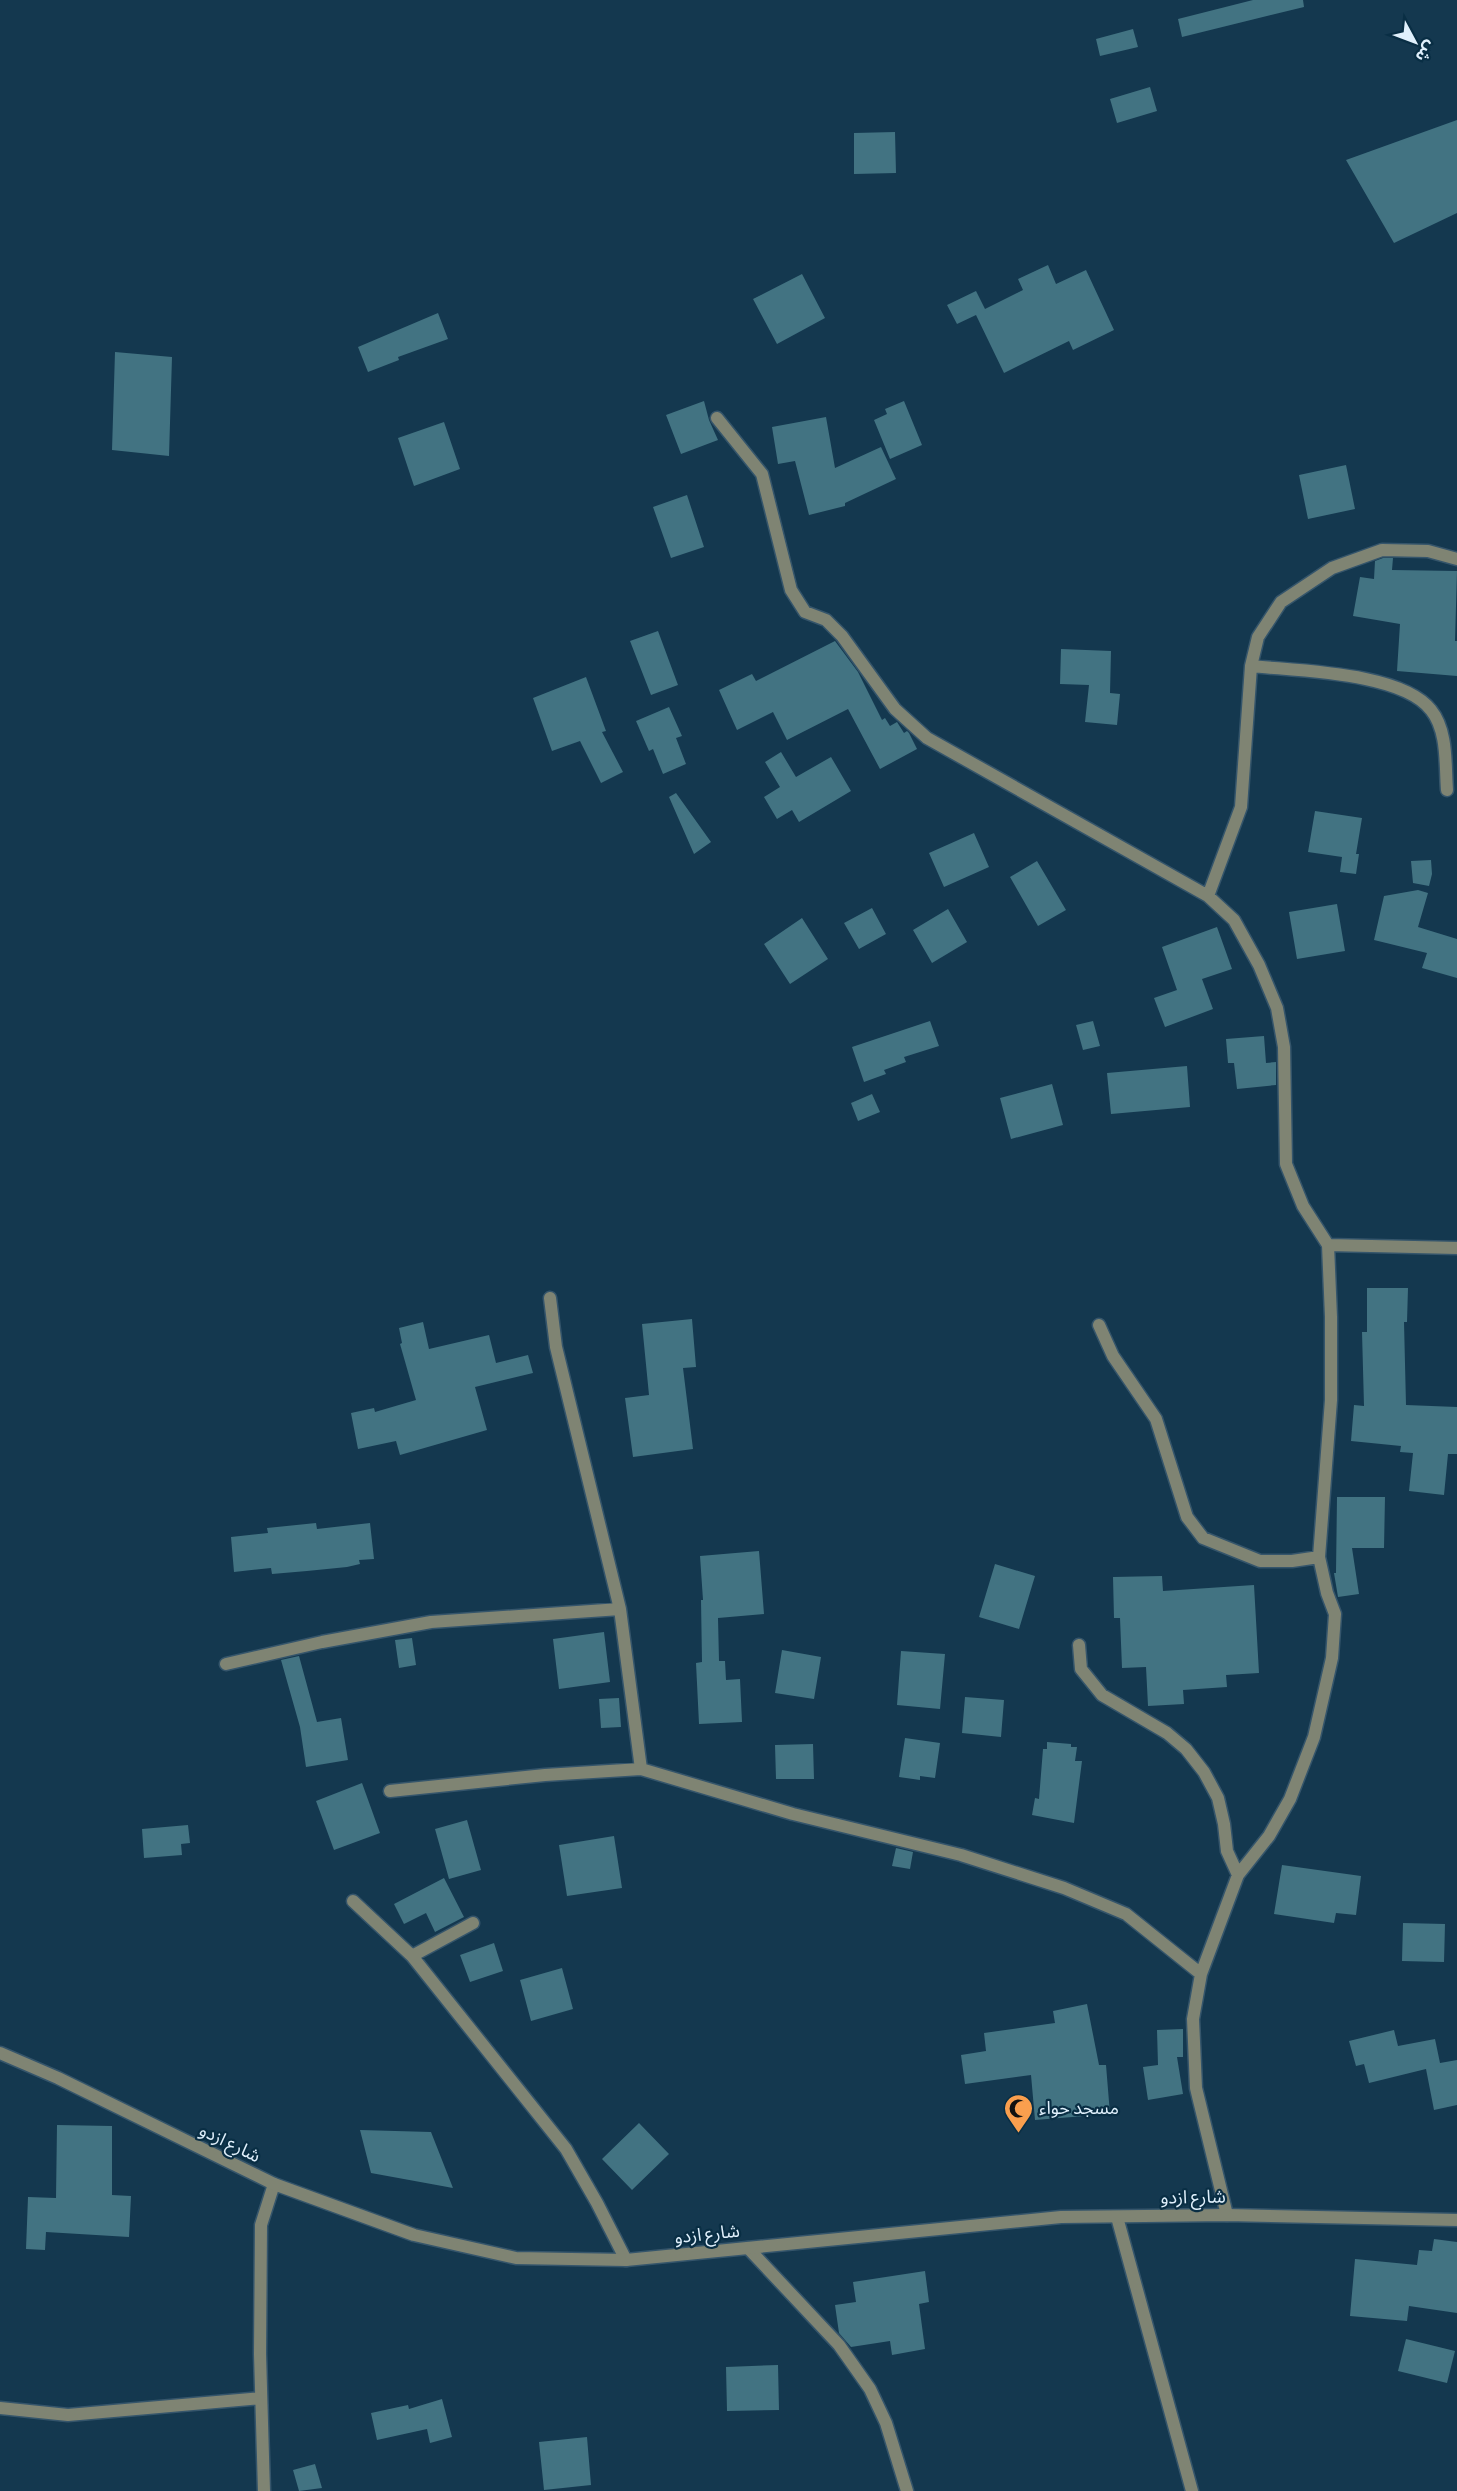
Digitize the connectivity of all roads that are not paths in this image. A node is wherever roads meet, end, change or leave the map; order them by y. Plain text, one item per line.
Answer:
1 (717, 418) dead end
2 (1457, 560) edge
3 (1251, 666) junction
4 (1447, 790) dead end
5 (1208, 896) junction
6 (1328, 1245) junction
7 (1457, 1248) edge
8 (550, 1298) dead end
9 (1099, 1325) dead end
10 (1319, 1557) junction
11 (620, 1609) junction
12 (1079, 1645) dead end
13 (226, 1664) dead end
14 (641, 1769) junction
15 (390, 1791) dead end
16 (1238, 1875) junction
17 (353, 1901) dead end
18 (473, 1923) dead end
19 (412, 1956) junction
20 (1201, 1974) junction
21 (0, 2053) edge
22 (274, 2184) junction
23 (1227, 2215) junction
24 (1117, 2217) junction
25 (1457, 2220) edge
26 (748, 2248) junction
27 (626, 2260) junction
28 (261, 2398) junction
29 (0, 2408) edge
30 (264, 2491) edge
31 (907, 2491) edge
32 (1192, 2491) edge

1 - 5 street
2 - 3 street
3 - 4 street
3 - 5 street
5 - 6 street
6 - 7 street
6 - 10 street
8 - 11 street
9 - 10 street
10 - 16 street
11 - 13 street
11 - 14 street
12 - 16 street
14 - 15 street
14 - 20 street
16 - 20 street
17 - 19 street
18 - 19 street
19 - 27 street
20 - 23 street
21 - 22 street, شارع ازدو
22 - 27 street, شارع ازدو
22 - 28 street
23 - 24 street, شارع ازدو
23 - 25 street, شارع ازدو
24 - 26 street, شارع ازدو
24 - 32 street
26 - 27 street, شارع ازدو
26 - 31 street
28 - 29 street
28 - 30 street

